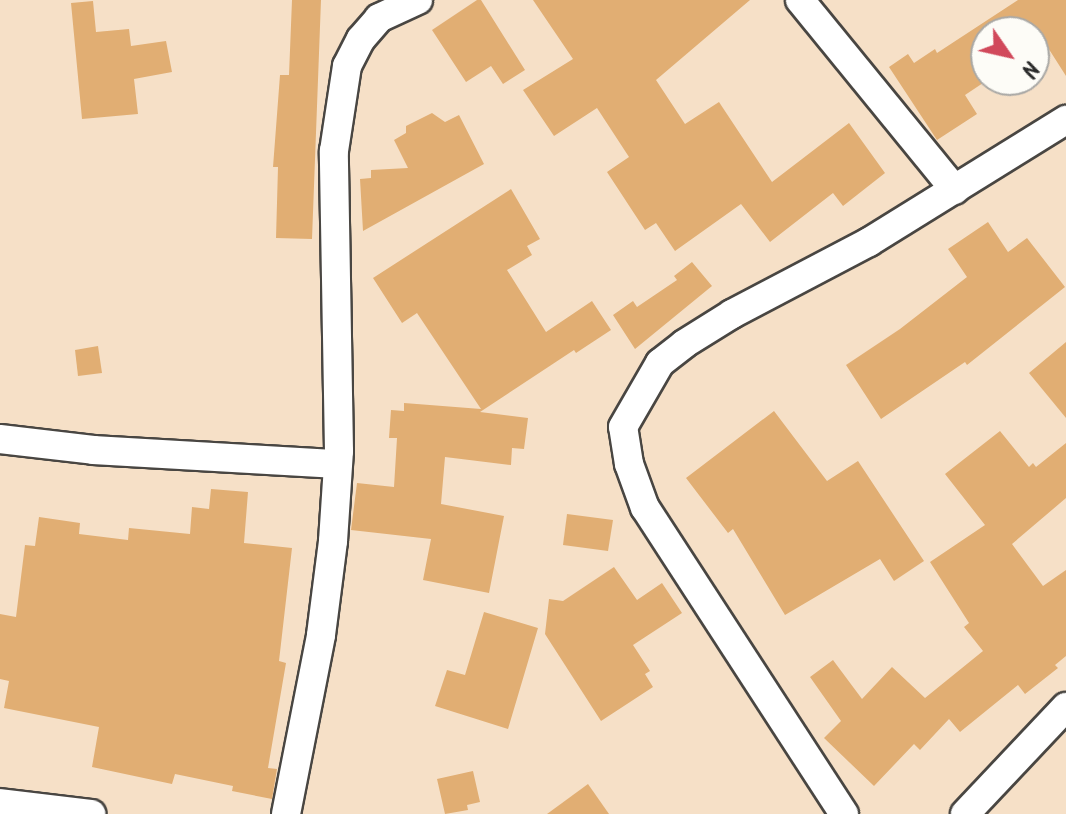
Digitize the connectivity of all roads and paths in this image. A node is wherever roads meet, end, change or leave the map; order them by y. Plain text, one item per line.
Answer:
1 (418, 0) edge
2 (800, 0) edge
3 (1066, 120) edge
4 (955, 190) junction
5 (0, 439) edge
6 (338, 464) junction
7 (1066, 707) edge
8 (0, 803) edge
9 (91, 814) edge
10 (286, 814) edge
11 (844, 814) edge
12 (965, 814) edge

1 - 6 street
2 - 4 street
3 - 4 street
4 - 11 street
5 - 6 street
6 - 10 street
7 - 12 street
8 - 9 street

